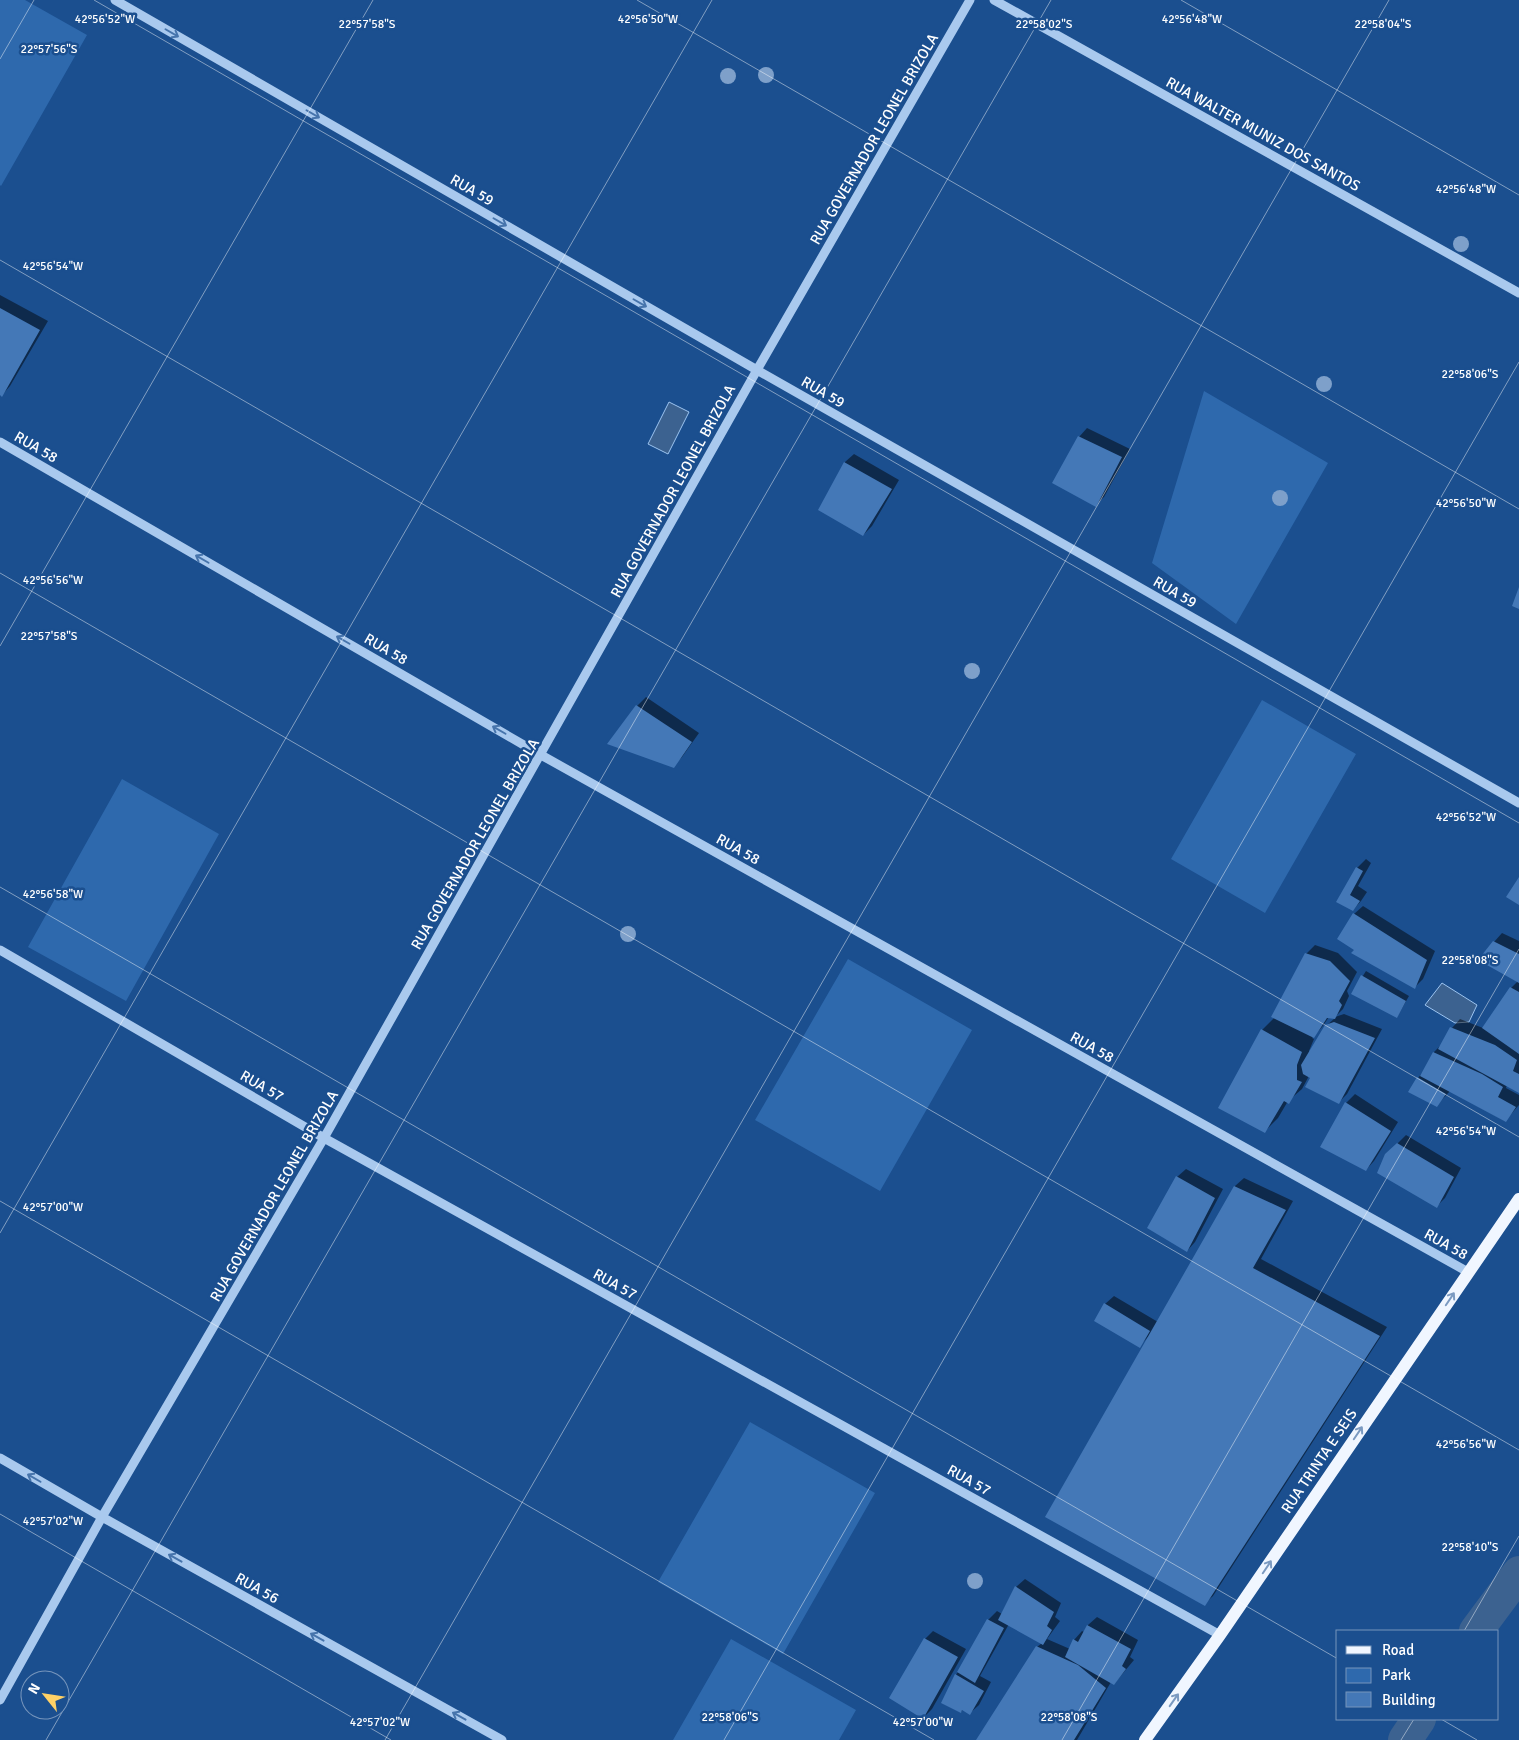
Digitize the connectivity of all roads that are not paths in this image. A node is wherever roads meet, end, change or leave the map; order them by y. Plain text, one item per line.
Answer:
1 (115, 0) edge
2 (970, 0) edge
3 (994, 0) edge
4 (1519, 293) edge
5 (757, 370) junction
6 (0, 442) edge
7 (541, 755) junction
8 (1519, 803) edge
9 (0, 950) edge
10 (324, 1138) junction
11 (1519, 1199) edge
12 (1468, 1272) junction
13 (0, 1458) edge
14 (102, 1517) junction
15 (1220, 1635) junction
16 (0, 1700) edge
17 (502, 1740) edge
18 (1145, 1740) edge

1 -> 5 street, RUA 59
2 - 5 street, RUA GOVERNADOR LEONEL BRIZOLA
3 - 4 street, RUA WALTER MUNIZ DOS SANTOS
5 - 7 street, RUA GOVERNADOR LEONEL BRIZOLA
5 - 8 street, RUA 59
7 -> 6 street, RUA 58
7 - 10 street, RUA GOVERNADOR LEONEL BRIZOLA
7 - 12 street, RUA 58
9 - 10 street, RUA 57
10 - 14 street, RUA GOVERNADOR LEONEL BRIZOLA
10 - 15 street, RUA 57
11 - 12 main road, RUA TRINTA E SEIS
15 -> 12 main road, RUA TRINTA E SEIS
14 -> 13 street, RUA 56
14 - 16 street, RUA GOVERNADOR LEONEL BRIZOLA
17 -> 14 street, RUA 56
18 -> 15 main road, RUA TRINTA E SEIS

